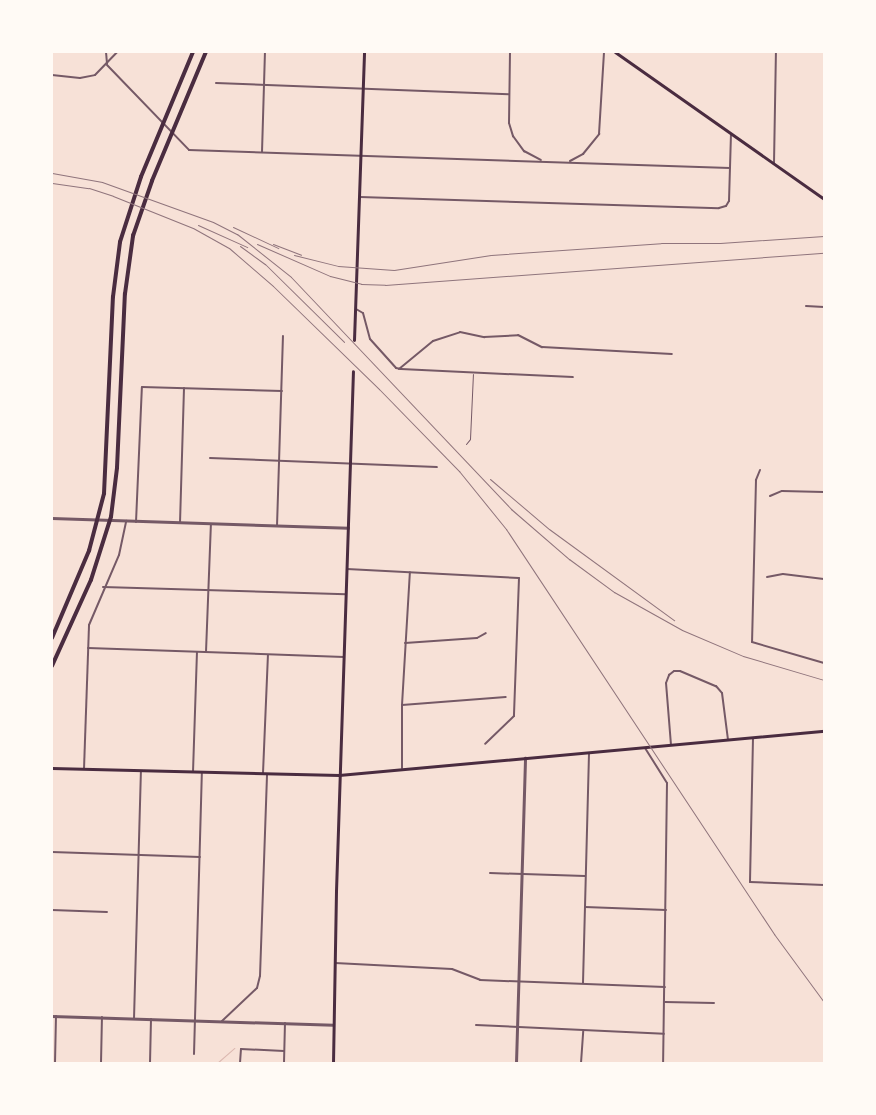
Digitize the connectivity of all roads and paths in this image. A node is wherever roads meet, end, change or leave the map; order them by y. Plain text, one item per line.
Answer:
1 (106, 52) edge
2 (117, 52) edge
3 (193, 52) edge
4 (206, 52) edge
5 (265, 52) edge
6 (364, 52) edge
7 (510, 52) edge
8 (604, 52) edge
9 (615, 52) edge
10 (776, 52) edge
11 (107, 65) junction
12 (52, 75) edge
13 (216, 83) dead end
14 (264, 86) junction
15 (362, 89) junction
16 (509, 94) junction
17 (731, 135) junction
18 (262, 152) junction
19 (360, 155) junction
20 (542, 161) junction
21 (568, 161) junction
22 (774, 165) junction
23 (730, 168) junction
24 (358, 197) junction
25 (824, 199) edge
26 (806, 306) dead end
27 (824, 307) edge
28 (355, 308) junction
29 (283, 336) dead end
30 (354, 340) dead end
31 (672, 354) dead end
32 (398, 368) junction
33 (353, 371) dead end
34 (473, 374) junction
35 (573, 377) dead end
36 (184, 388) junction
37 (282, 391) junction
38 (466, 444) dead end
39 (210, 458) dead end
40 (280, 459) junction
41 (349, 462) junction
42 (437, 467) dead end
43 (760, 470) dead end
44 (824, 492) edge
45 (770, 496) dead end
46 (52, 518) edge
47 (126, 521) junction
48 (136, 522) junction
49 (180, 523) junction
50 (211, 524) junction
51 (277, 526) junction
52 (348, 528) junction
53 (347, 569) junction
54 (410, 572) junction
55 (767, 578) dead end
56 (824, 579) edge
57 (103, 587) junction
58 (209, 590) junction
59 (346, 594) junction
60 (486, 633) dead end
61 (52, 638) edge
62 (405, 643) junction
63 (88, 648) junction
64 (197, 652) junction
65 (206, 652) junction
66 (268, 655) junction
67 (344, 656) junction
68 (824, 663) edge
69 (52, 666) edge
70 (506, 697) dead end
71 (402, 705) junction
72 (824, 731) edge
73 (752, 738) junction
74 (728, 740) junction
75 (485, 744) dead end
76 (671, 745) junction
77 (644, 747) junction
78 (589, 753) junction
79 (525, 758) junction
80 (52, 768) edge
81 (402, 768) junction
82 (84, 770) junction
83 (141, 771) junction
84 (193, 772) junction
85 (202, 773) junction
86 (263, 774) junction
87 (267, 774) junction
88 (339, 775) junction
89 (52, 852) edge
90 (139, 855) junction
91 (200, 857) junction
92 (490, 873) dead end
93 (521, 874) junction
94 (585, 876) junction
95 (824, 885) edge
96 (585, 907) junction
97 (52, 910) edge
98 (666, 910) junction
99 (107, 912) dead end
100 (335, 963) junction
101 (518, 982) junction
102 (583, 984) junction
103 (665, 987) junction
104 (665, 1002) junction
105 (714, 1003) dead end
106 (52, 1016) edge
107 (56, 1016) junction
108 (102, 1017) junction
109 (134, 1019) junction
110 (151, 1019) junction
111 (195, 1021) junction
112 (221, 1021) junction
113 (285, 1023) junction
114 (333, 1025) junction
115 (476, 1026) dead end
116 (517, 1028) junction
117 (583, 1031) junction
118 (664, 1034) junction
119 (284, 1051) junction
120 (194, 1054) dead end
121 (55, 1063) edge
122 (101, 1063) edge
123 (150, 1063) edge
124 (240, 1063) edge
125 (284, 1063) edge
126 (333, 1063) edge
127 (516, 1063) edge
128 (581, 1063) edge
129 (663, 1063) edge

1 - 11 street
2 - 11 street
3 - 61 highway
4 - 69 highway
5 - 14 street
6 - 15 main road
7 - 16 street
8 - 21 street
9 - 17 main road
10 - 22 street
11 - 12 street
11 - 18 street
13 - 14 street
14 - 15 street
14 - 18 street
15 - 16 street
15 - 19 main road
16 - 20 street
17 - 22 main road
17 - 23 street
18 - 19 street
19 - 20 street
19 - 24 main road
20 - 21 street
21 - 23 street
22 - 25 main road
23 - 24 street
24 - 28 main road
26 - 27 street
28 - 30 main road
28 - 32 street
29 - 37 street
31 - 32 street
32 - 34 street
33 - 41 main road
34 - 35 street
34 - 38 lane
36 - 37 street
36 - 48 street
36 - 49 street
37 - 40 street
39 - 40 street
40 - 41 street
40 - 51 street
41 - 42 street
41 - 52 main road
43 - 68 street
44 - 45 street
46 - 47 street
47 - 48 street
47 - 57 street
48 - 49 street
49 - 50 street
50 - 51 street
50 - 58 street
51 - 52 street
52 - 53 main road
53 - 54 street
53 - 59 main road
54 - 62 street
54 - 75 street
55 - 56 street
57 - 58 street
57 - 63 street
58 - 59 street
58 - 65 street
59 - 67 main road
60 - 62 street
62 - 71 street
63 - 64 street
63 - 82 street
64 - 65 street
64 - 84 street
65 - 66 street
66 - 67 street
66 - 86 street
67 - 88 main road
70 - 71 street
71 - 81 street
72 - 73 main road
73 - 74 main road
73 - 95 street
74 - 76 main road
74 - 76 street
76 - 77 main road
77 - 78 main road
77 - 98 street
78 - 79 main road
78 - 94 street
79 - 81 main road
79 - 93 street
80 - 82 main road
81 - 88 main road
82 - 83 main road
83 - 84 main road
83 - 90 street
84 - 85 main road
85 - 86 main road
85 - 91 street
86 - 87 main road
87 - 88 main road
87 - 112 street
88 - 100 main road
89 - 90 street
90 - 91 street
90 - 109 street
91 - 111 street
92 - 93 street
93 - 94 street
93 - 101 street
94 - 96 street
96 - 98 street
96 - 102 street
97 - 99 street
98 - 103 street
100 - 101 street
100 - 114 main road
101 - 102 street
101 - 116 street
102 - 103 street
103 - 104 street
104 - 105 street
104 - 118 street
106 - 107 street
107 - 108 street
107 - 121 street
108 - 109 street
108 - 122 street
109 - 110 street
110 - 111 street
110 - 123 street
111 - 112 street
111 - 120 street
112 - 113 street
113 - 114 street
113 - 119 street
114 - 126 main road
115 - 116 street
116 - 117 street
116 - 127 street
117 - 118 street
117 - 128 street
118 - 129 street
119 - 124 street
119 - 125 street

